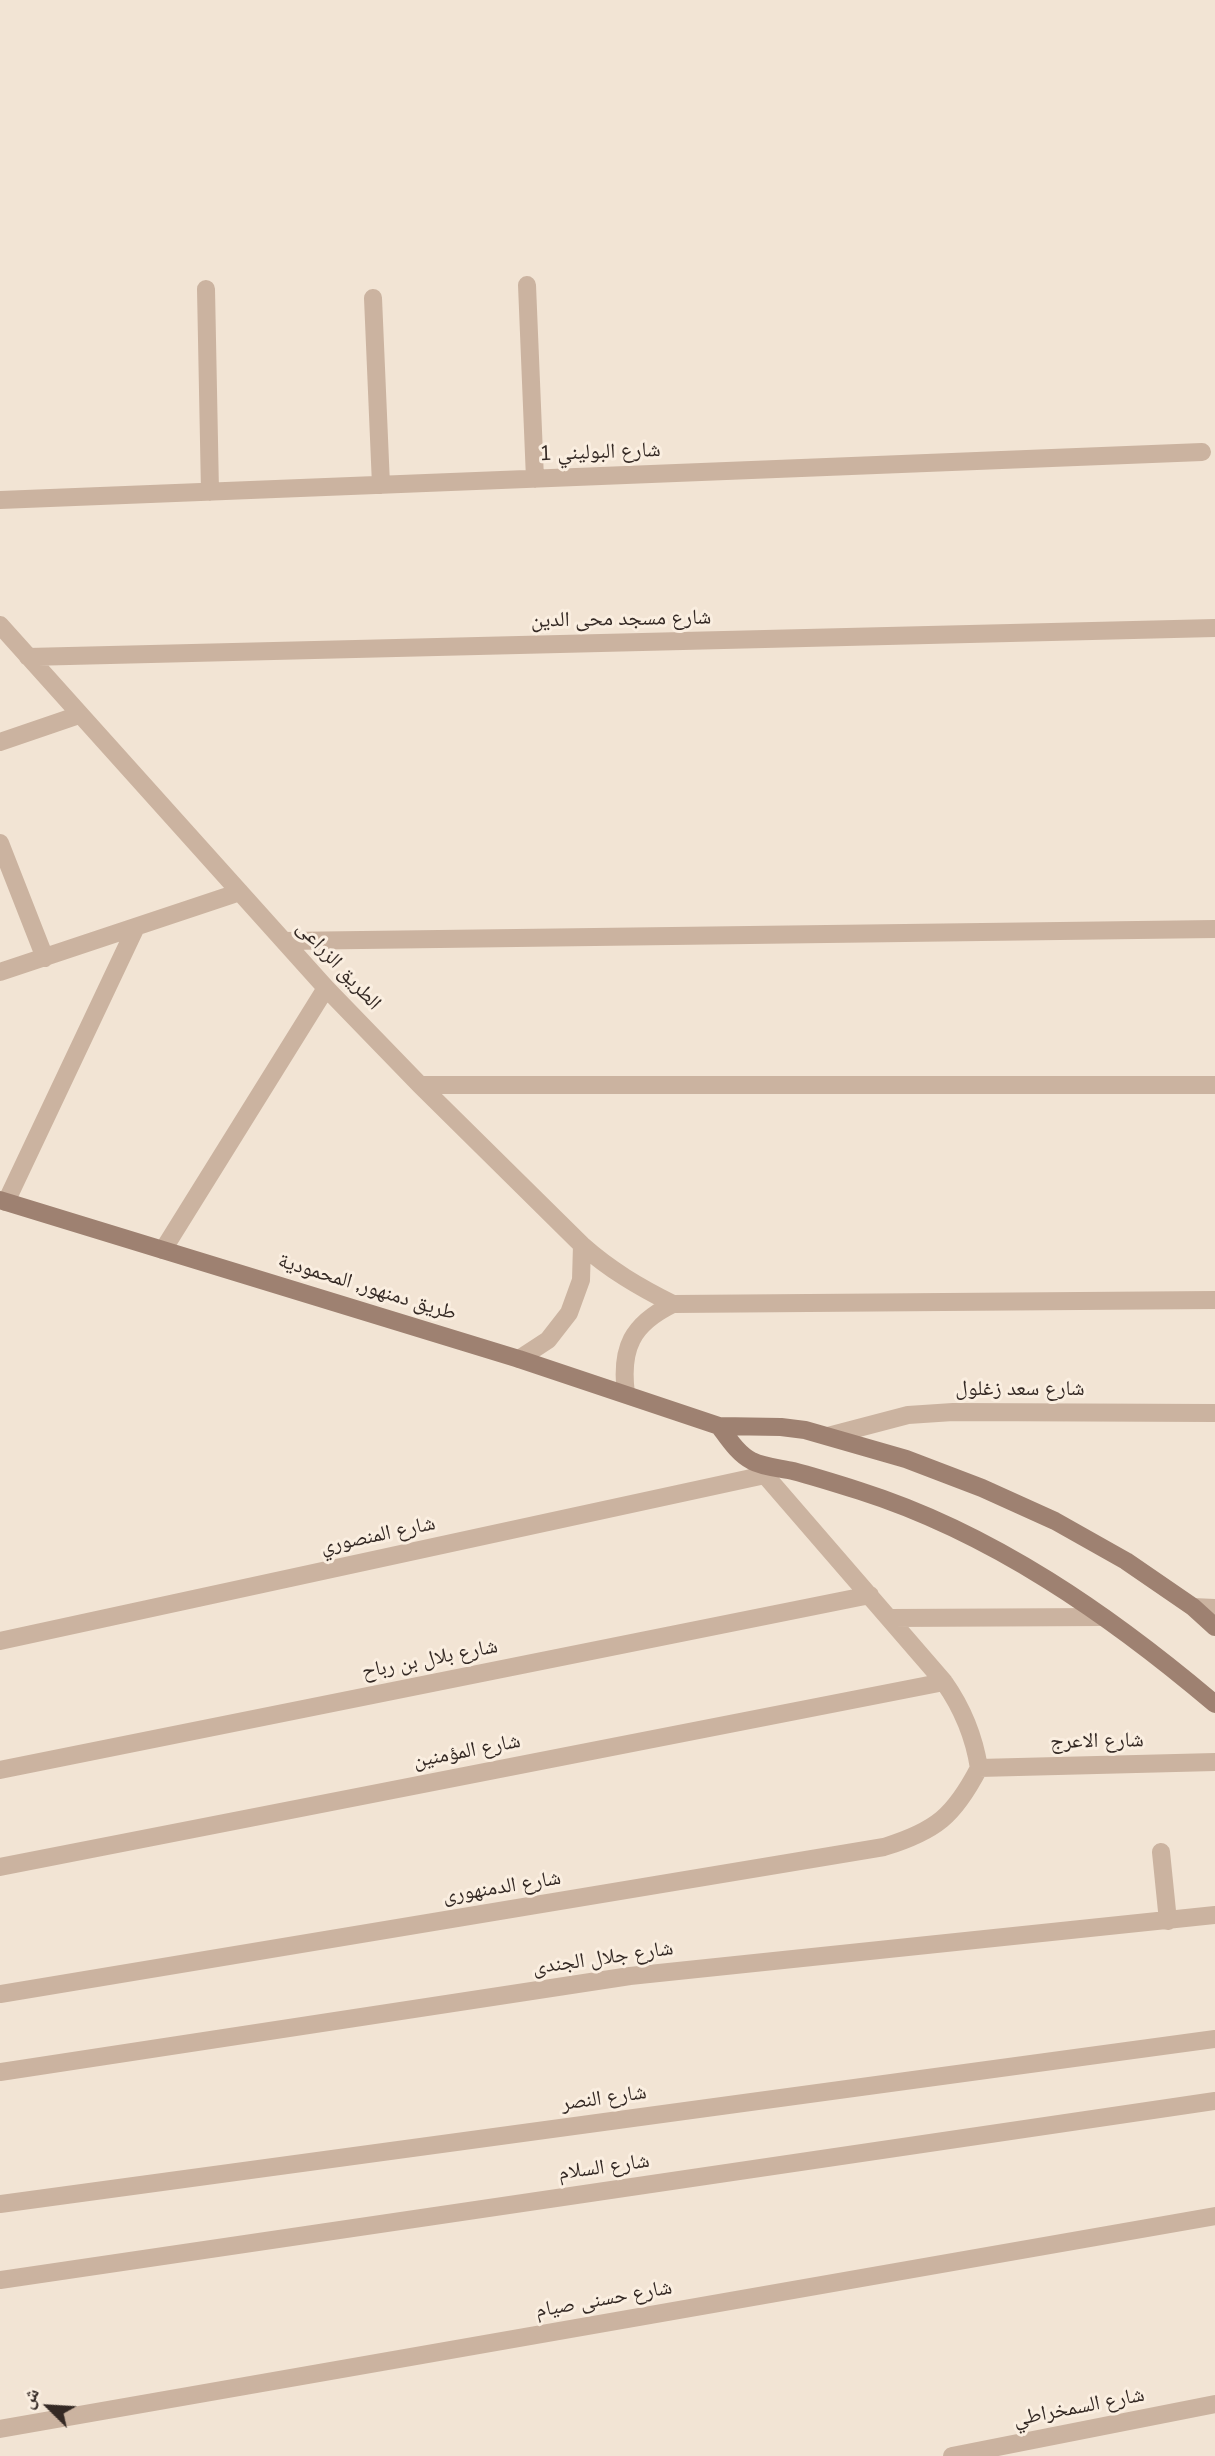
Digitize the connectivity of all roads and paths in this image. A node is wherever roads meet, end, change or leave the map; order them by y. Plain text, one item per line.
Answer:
1 (527, 285) dead end
2 (206, 289) dead end
3 (373, 298) dead end
4 (1202, 452) dead end
5 (535, 479) junction
6 (381, 485) junction
7 (210, 492) junction
8 (0, 500) edge
9 (0, 625) edge
10 (1215, 628) edge
11 (28, 657) junction
12 (79, 715) junction
13 (0, 742) edge
14 (0, 843) edge
15 (240, 892) junction
16 (136, 927) junction
17 (1215, 929) edge
18 (284, 941) junction
19 (45, 958) junction
20 (0, 972) edge
21 (326, 988) junction
22 (420, 1085) junction
23 (1215, 1085) edge
24 (3, 1201) edge
25 (582, 1245) junction
26 (163, 1250) junction
27 (1215, 1300) edge
28 (673, 1304) junction
29 (519, 1359) junction
30 (626, 1394) junction
31 (1215, 1413) edge
32 (719, 1426) junction
33 (828, 1436) junction
34 (752, 1461) junction
35 (765, 1475) junction
36 (870, 1595) junction
37 (1193, 1607) junction
38 (1215, 1608) edge
39 (890, 1618) junction
40 (1103, 1618) junction
41 (1215, 1627) edge
42 (0, 1640) edge
43 (944, 1682) junction
44 (1215, 1704) edge
45 (1215, 1762) edge
46 (979, 1768) junction
47 (0, 1770) edge
48 (1161, 1852) dead end
49 (0, 1867) edge
50 (1215, 1916) edge
51 (1168, 1921) junction
52 (0, 1994) edge
53 (1215, 2039) edge
54 (0, 2072) edge
55 (1215, 2101) edge
56 (0, 2204) edge
57 (1215, 2216) edge
58 (0, 2280) edge
59 (1215, 2404) edge
60 (0, 2429) edge
61 (952, 2456) edge

1 - 5 street
2 - 7 street
3 - 6 street
4 - 5 street, شارع البوليني 1
5 - 6 street, شارع البوليني 1
6 - 7 street, شارع البوليني 1
7 - 8 street, شارع البوليني 1
9 - 11 street, الطريق الزراعى
10 - 11 street, شارع مسجد محى الدين
11 - 12 street, الطريق الزراعى
12 - 13 street
12 - 15 street, الطريق الزراعى
14 - 19 street
15 - 16 street
15 - 18 street, الطريق الزراعى
16 - 19 street
16 - 24 street
17 - 18 street
18 - 21 street, الطريق الزراعى
19 - 20 street
21 - 22 street, الطريق الزراعى
21 - 26 street
22 - 23 street
22 - 25 street, الطريق الزراعى
24 - 26 main road, طريق دمنهور, المحمودية
25 - 28 street, الطريق الزراعى
25 - 29 street
26 - 29 main road, طريق دمنهور, المحمودية
27 - 28 street
28 - 30 street
29 - 30 main road, طريق دمنهور, المحمودية
30 - 32 main road, طريق دمنهور, المحمودية
31 - 33 street, شارع سعد زغلول
32 - 33 main road
32 - 34 main road
33 - 37 main road
34 - 35 street
34 - 40 main road
35 - 36 street
35 - 42 street, شارع المنصوري
36 - 39 street
36 - 47 street, شارع بلال بن رباح
37 - 38 street
37 - 41 main road
39 - 40 street
39 - 43 street
40 - 44 main road
43 - 46 street
43 - 49 street, شارع المؤمنين
45 - 46 street, شارع الاعرج
46 - 52 street, شارع الدمنهورى
48 - 51 street
50 - 51 street, شارع جلال الجندى
51 - 54 street, شارع جلال الجندى
53 - 56 street, شارع النصر
55 - 58 street, شارع السلام
57 - 60 street, شارع حسنى صيام
59 - 61 street, شارع السمخراطي

